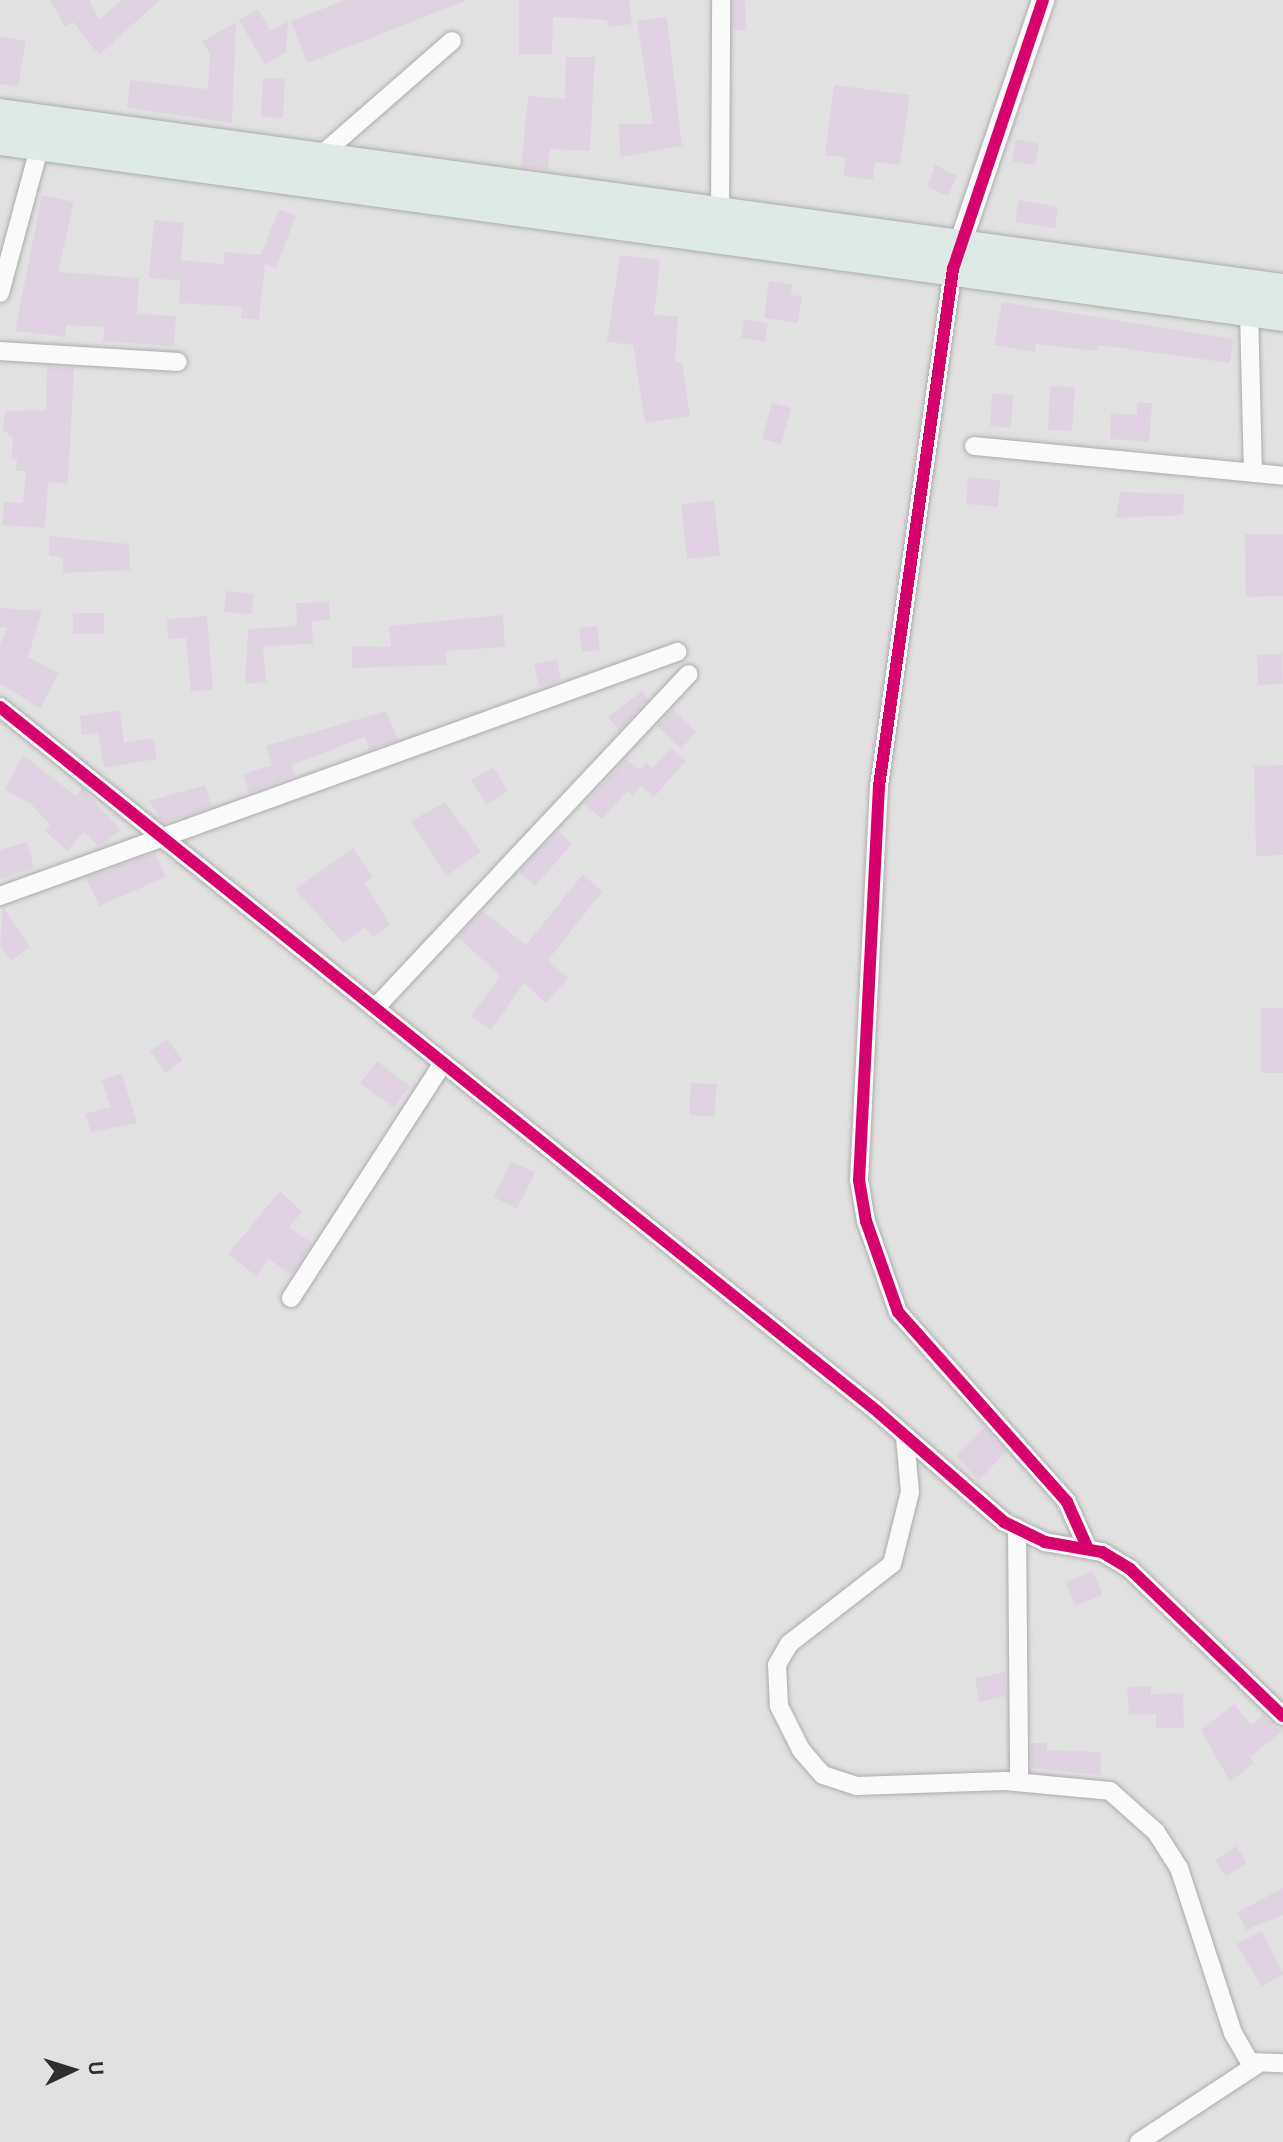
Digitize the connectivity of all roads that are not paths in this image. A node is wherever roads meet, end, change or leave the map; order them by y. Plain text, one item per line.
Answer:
1 (721, 0) edge
2 (1043, 0) edge
3 (452, 41) dead end
4 (0, 114) edge
5 (43, 134) junction
6 (0, 140) edge
7 (209, 155) junction
8 (320, 156) junction
9 (720, 226) junction
10 (956, 256) junction
11 (1118, 279) junction
12 (1283, 289) edge
13 (0, 293) edge
14 (1249, 311) junction
15 (1283, 316) edge
16 (0, 351) edge
17 (178, 362) dead end
18 (974, 446) dead end
19 (1253, 471) junction
20 (1283, 476) edge
21 (677, 652) dead end
22 (689, 674) dead end
23 (0, 707) edge
24 (160, 835) junction
25 (0, 896) edge
26 (375, 1008) junction
27 (443, 1063) junction
28 (291, 1298) dead end
29 (905, 1437) junction
30 (1017, 1528) junction
31 (1088, 1549) junction
32 (1283, 1716) edge
33 (1019, 1781) junction
34 (1283, 2063) edge
35 (1256, 2065) junction
36 (1139, 2142) edge

1 - 9 street
2 - 10 street
3 - 8 street
4 - 5 highway
5 - 6 highway
5 - 7 highway
5 - 13 street
7 - 8 highway
7 - 9 highway
8 - 9 highway
9 - 10 highway
10 - 11 highway
10 - 31 street
11 - 12 highway
11 - 14 highway
14 - 15 highway
14 - 19 street
16 - 17 street
18 - 19 street
19 - 20 street
21 - 24 street
22 - 26 street
23 - 24 street
24 - 25 street
24 - 26 street
26 - 27 street
27 - 28 street
27 - 29 street
29 - 30 street
29 - 33 street
30 - 31 street
30 - 33 street
31 - 32 street
33 - 35 street
34 - 35 street
35 - 36 street

